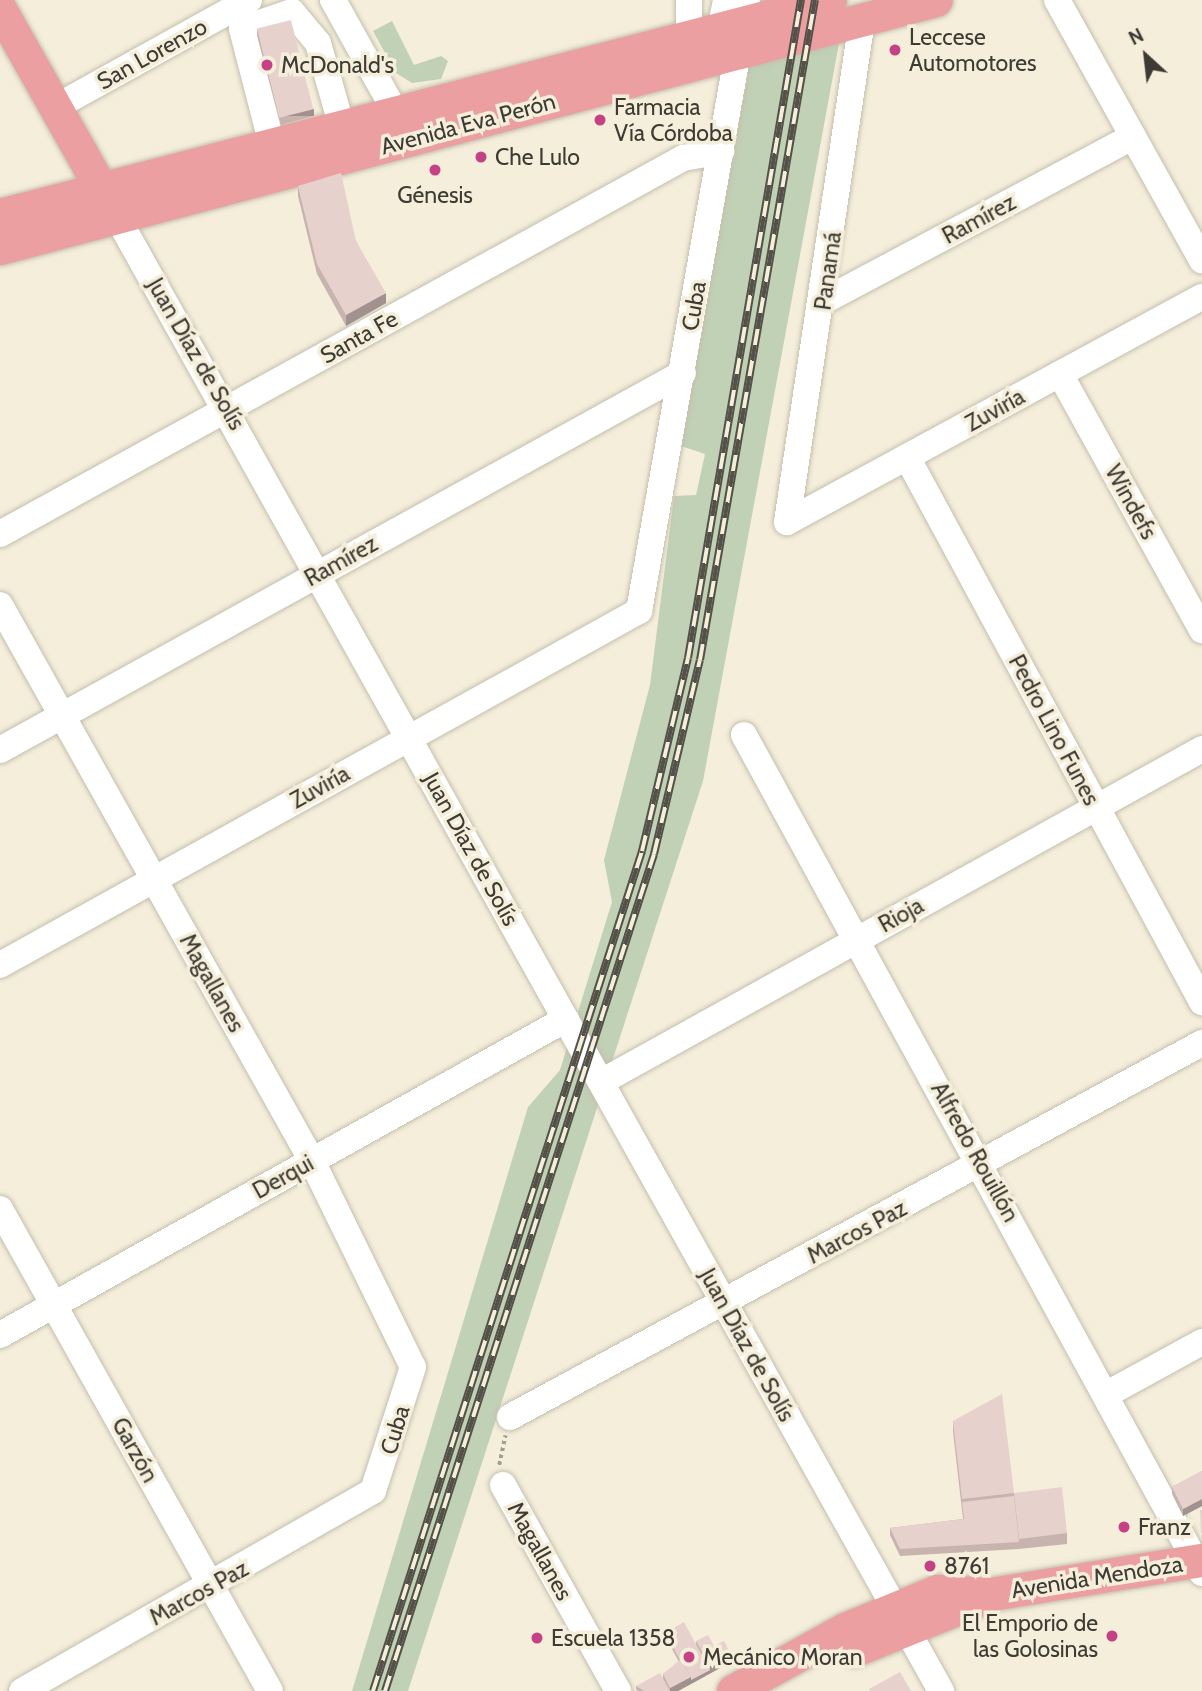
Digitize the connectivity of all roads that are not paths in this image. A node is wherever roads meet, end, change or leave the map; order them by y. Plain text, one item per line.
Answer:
1 (249, 0) edge
2 (333, 0) edge
3 (688, 0) edge
4 (830, 0) edge
5 (936, 0) edge
6 (1057, 0) edge
7 (0, 9) edge
8 (862, 19) junction
9 (727, 24) edge
10 (350, 29) junction
11 (318, 43) junction
12 (54, 108) junction
13 (396, 113) junction
14 (342, 127) junction
15 (1133, 137) junction
16 (272, 145) junction
17 (721, 151) junction
18 (101, 189) junction
19 (0, 215) edge
20 (117, 217) junction
21 (0, 248) edge
22 (1202, 260) edge
23 (1202, 298) edge
24 (824, 301) junction
25 (683, 373) junction
26 (1060, 374) junction
27 (227, 409) junction
28 (907, 457) junction
29 (787, 522) joint
30 (0, 534) edge
31 (320, 573) junction
32 (0, 605) edge
33 (639, 611) joint
34 (1202, 630) edge
35 (62, 715) junction
36 (744, 735) dead end
37 (409, 738) junction
38 (1202, 749) edge
39 (0, 750) edge
40 (1097, 808) junction
41 (154, 879) junction
42 (856, 940) junction
43 (0, 965) edge
44 (1202, 1002) edge
45 (566, 1019) junction
46 (1202, 1043) edge
47 (601, 1082) junction
48 (312, 1161) junction
49 (983, 1164) junction
50 (0, 1209) edge
51 (724, 1303) junction
52 (54, 1305) junction
53 (0, 1335) edge
54 (1202, 1342) edge
55 (413, 1367) joint
56 (1107, 1394) junction
57 (510, 1417) dead end
58 (503, 1485) dead end
59 (373, 1491) joint
60 (1200, 1565) edge
61 (212, 1587) junction
62 (898, 1618) junction
63 (22, 1691) edge
64 (270, 1691) edge
65 (618, 1691) edge
66 (733, 1691) edge
67 (779, 1691) edge
68 (941, 1691) edge

1 - 12 street, San Lorenzo
2 - 10 street
3 - 9 street, Cuba
4 - 9 main road, Avenida Eva Perón
5 - 8 main road, Avenida Eva Perón
6 - 15 street
7 - 12 main road, Juan Díaz de Solís
8 - 9 main road, Avenida Eva Perón
8 - 24 street, Panamá
9 - 13 main road, Avenida Eva Perón
9 - 17 street, Cuba
9 - 20 main road, Avenida Eva Perón
10 - 11 street
10 - 13 street
11 - 14 street
11 - 16 street
12 - 18 main road, Juan Díaz de Solís
13 - 14 main road, Avenida Eva Perón
14 - 16 main road, Avenida Eva Perón
15 - 22 street
15 - 24 street, Ramírez
16 - 18 main road, Avenida Eva Perón
17 - 25 street, Cuba
17 - 27 street, Santa Fe
18 - 19 main road, Avenida Eva Perón
18 - 20 main road, Juan Díaz de Solís
20 - 21 main road, Avenida Eva Perón
20 - 27 street, Juan Díaz de Solís
23 - 26 street, Zuviría
24 - 29 street, Panamá
25 - 31 street, Ramírez
25 - 33 street, Cuba
26 - 28 street, Zuviría
26 - 34 street, Windefs
27 - 30 street, Santa Fe
27 - 31 street, Juan Díaz de Solís
28 - 29 street, Zuviría
28 - 40 street, Pedro Lino Funes
31 - 35 street, Ramírez
31 - 37 street, Juan Díaz de Solís
32 - 35 street, Magallanes
33 - 37 street, Zuviría
35 - 39 street, Ramírez
35 - 41 street, Magallanes
36 - 42 street, Alfredo Rouillón
37 - 41 street, Zuviría
37 - 45 street, Juan Díaz de Solís
38 - 40 street, Rioja
40 - 42 street, Rioja
40 - 44 street, Pedro Lino Funes
41 - 43 street, Zuviría
41 - 48 street, Magallanes
42 - 47 street, Rioja
42 - 49 street, Alfredo Rouillón
45 - 47 street, Juan Díaz de Solís
45 - 48 street, Derqui
46 - 49 street, Marcos Paz
47 - 51 street, Juan Díaz de Solís
48 - 52 street, Derqui
48 - 55 street, Magallanes
49 - 51 street, Marcos Paz
49 - 56 street, Alfredo Rouillón
50 - 52 street, Garzón
51 - 57 street, Marcos Paz
51 - 62 street, Juan Díaz de Solís
52 - 53 street, Derqui
52 - 61 street, Garzón
54 - 56 street
55 - 59 street, Cuba
56 - 60 street, Alfredo Rouillón
58 - 65 street, Magallanes
59 - 61 street, Marcos Paz
60 - 62 main road, Avenida Mendoza
61 - 63 street, Marcos Paz
61 - 64 street, Garzón
62 - 66 main road, Avenida Mendoza
62 - 67 main road, Avenida Mendoza
62 - 68 street, Juan Díaz de Solís

